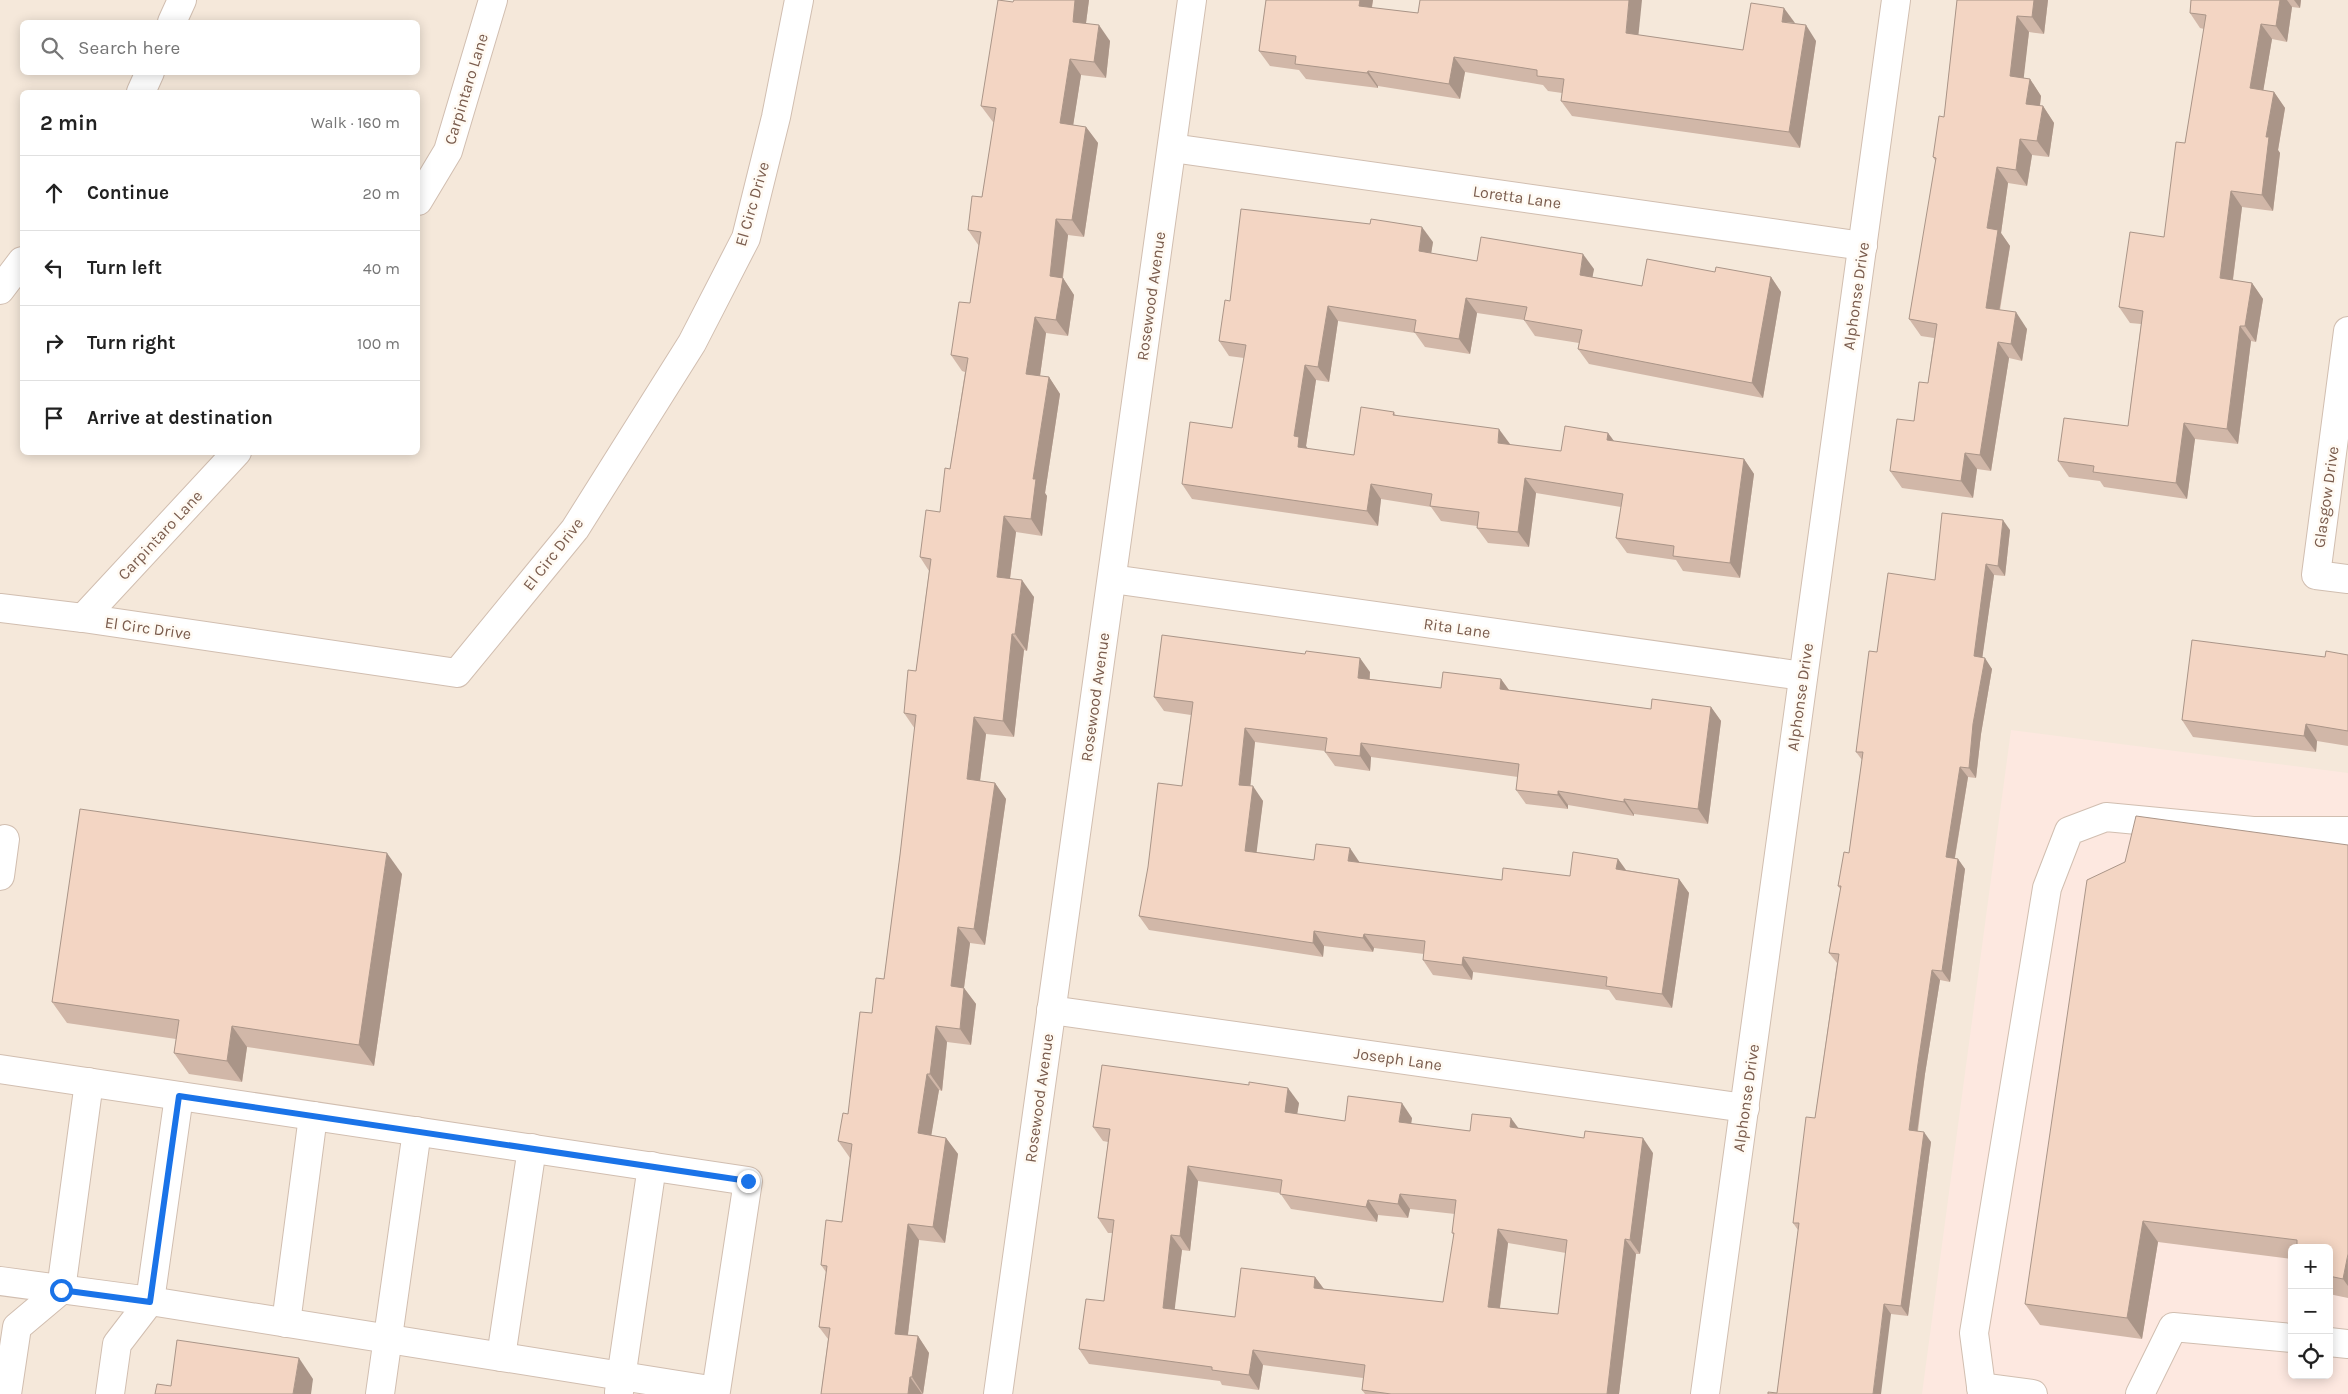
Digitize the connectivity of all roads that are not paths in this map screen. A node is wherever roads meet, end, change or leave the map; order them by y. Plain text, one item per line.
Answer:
1 (182, 0) edge
2 (492, 0) edge
3 (799, 0) edge
4 (1192, 0) edge
5 (1896, 0) edge
6 (173, 20) edge
7 (149, 75) edge
8 (142, 90) edge
9 (1172, 148) junction
10 (420, 198) edge
11 (1863, 246) junction
12 (20, 263) edge
13 (0, 290) edge
14 (2348, 331) edge
15 (234, 455) edge
16 (1112, 579) junction
17 (2348, 579) edge
18 (0, 608) edge
19 (84, 618) junction
20 (1803, 676) junction
21 (2348, 832) edge
22 (5, 839) dead end
23 (0, 876) edge
24 (1051, 1010) junction
25 (0, 1069) edge
26 (89, 1082) junction
27 (179, 1096) junction
28 (1745, 1108) junction
29 (313, 1116) junction
30 (417, 1131) junction
31 (532, 1148) junction
32 (652, 1166) junction
33 (0, 1281) edge
34 (61, 1290) junction
35 (150, 1302) junction
36 (286, 1323) junction
37 (2288, 1338) edge
38 (388, 1339) junction
39 (2333, 1342) edge
40 (2348, 1344) edge
41 (501, 1357) junction
42 (620, 1385) edge
43 (1981, 1391) edge
44 (7, 1394) edge
45 (110, 1394) edge
46 (380, 1394) edge
47 (998, 1394) edge
48 (1705, 1394) edge
49 (2033, 1394) edge
50 (2140, 1394) edge

1 - 6 street
2 - 10 street, Carpintaro Lane
3 - 19 street, El Circ Drive
4 - 9 street, Rosewood Avenue
5 - 11 street, Alphonse Drive
7 - 8 street
9 - 11 street, Loretta Lane
9 - 16 street, Rosewood Avenue
11 - 20 street, Alphonse Drive
12 - 13 street
14 - 17 street, Glasgow Drive
15 - 19 street, Carpintaro Lane
16 - 20 street, Rita Lane
16 - 24 street, Rosewood Avenue
18 - 19 street, El Circ Drive
20 - 28 street, Alphonse Drive
21 - 43 street
22 - 23 street
24 - 28 street, Joseph Lane
24 - 47 street, Rosewood Avenue
25 - 26 street
26 - 27 street
26 - 34 street
27 - 29 street
27 - 35 street
28 - 48 street, Alphonse Drive
29 - 30 street
29 - 36 street
30 - 31 street
30 - 38 street
31 - 32 street
31 - 41 street
32 - 42 street
32 - 42 street
33 - 34 street
34 - 35 street
34 - 44 street
35 - 36 street
35 - 45 street
36 - 38 street
37 - 50 street
38 - 41 street
38 - 46 street
39 - 40 street
41 - 42 street
43 - 49 street

